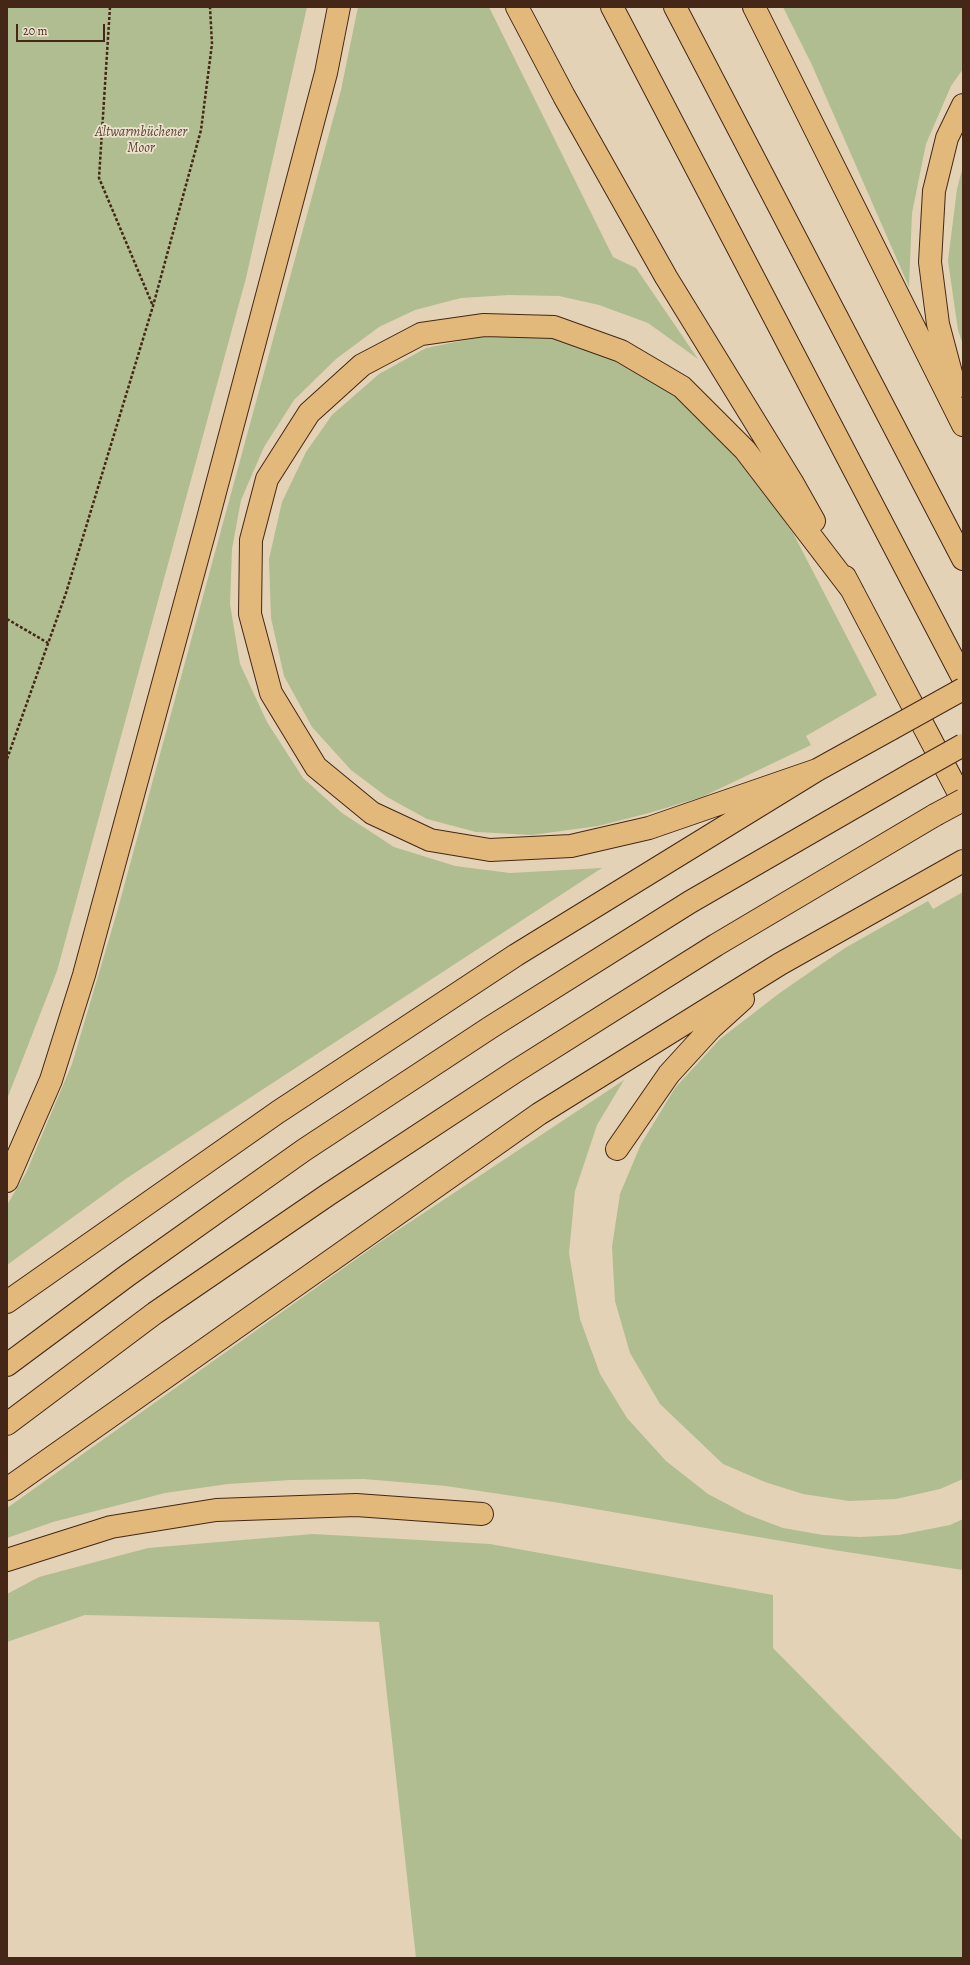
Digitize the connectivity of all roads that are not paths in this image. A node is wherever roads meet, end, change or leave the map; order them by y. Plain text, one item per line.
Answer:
1 (339, 7) edge
2 (517, 7) edge
3 (612, 7) edge
4 (675, 7) edge
5 (754, 7) edge
6 (963, 105) edge
7 (963, 418) edge
8 (963, 425) edge
9 (963, 559) edge
10 (852, 590) junction
11 (963, 678) edge
12 (963, 689) edge
13 (963, 745) edge
14 (817, 770) junction
15 (963, 800) edge
16 (962, 861) edge
17 (780, 964) junction
18 (617, 1149) dead end
19 (7, 1181) edge
20 (7, 1302) edge
21 (7, 1364) edge
22 (7, 1424) edge
23 (7, 1489) edge
24 (482, 1514) dead end
25 (7, 1560) edge

1 - 19 highway
2 - 10 highway
3 - 11 highway
4 - 9 highway
5 - 8 highway
6 - 7 highway
10 - 14 highway
10 - 15 highway
12 - 14 highway, bridge
13 - 21 highway, bridge
14 - 20 highway
15 - 22 highway, bridge
16 - 17 highway
17 - 18 highway
17 - 23 highway
24 - 25 highway

